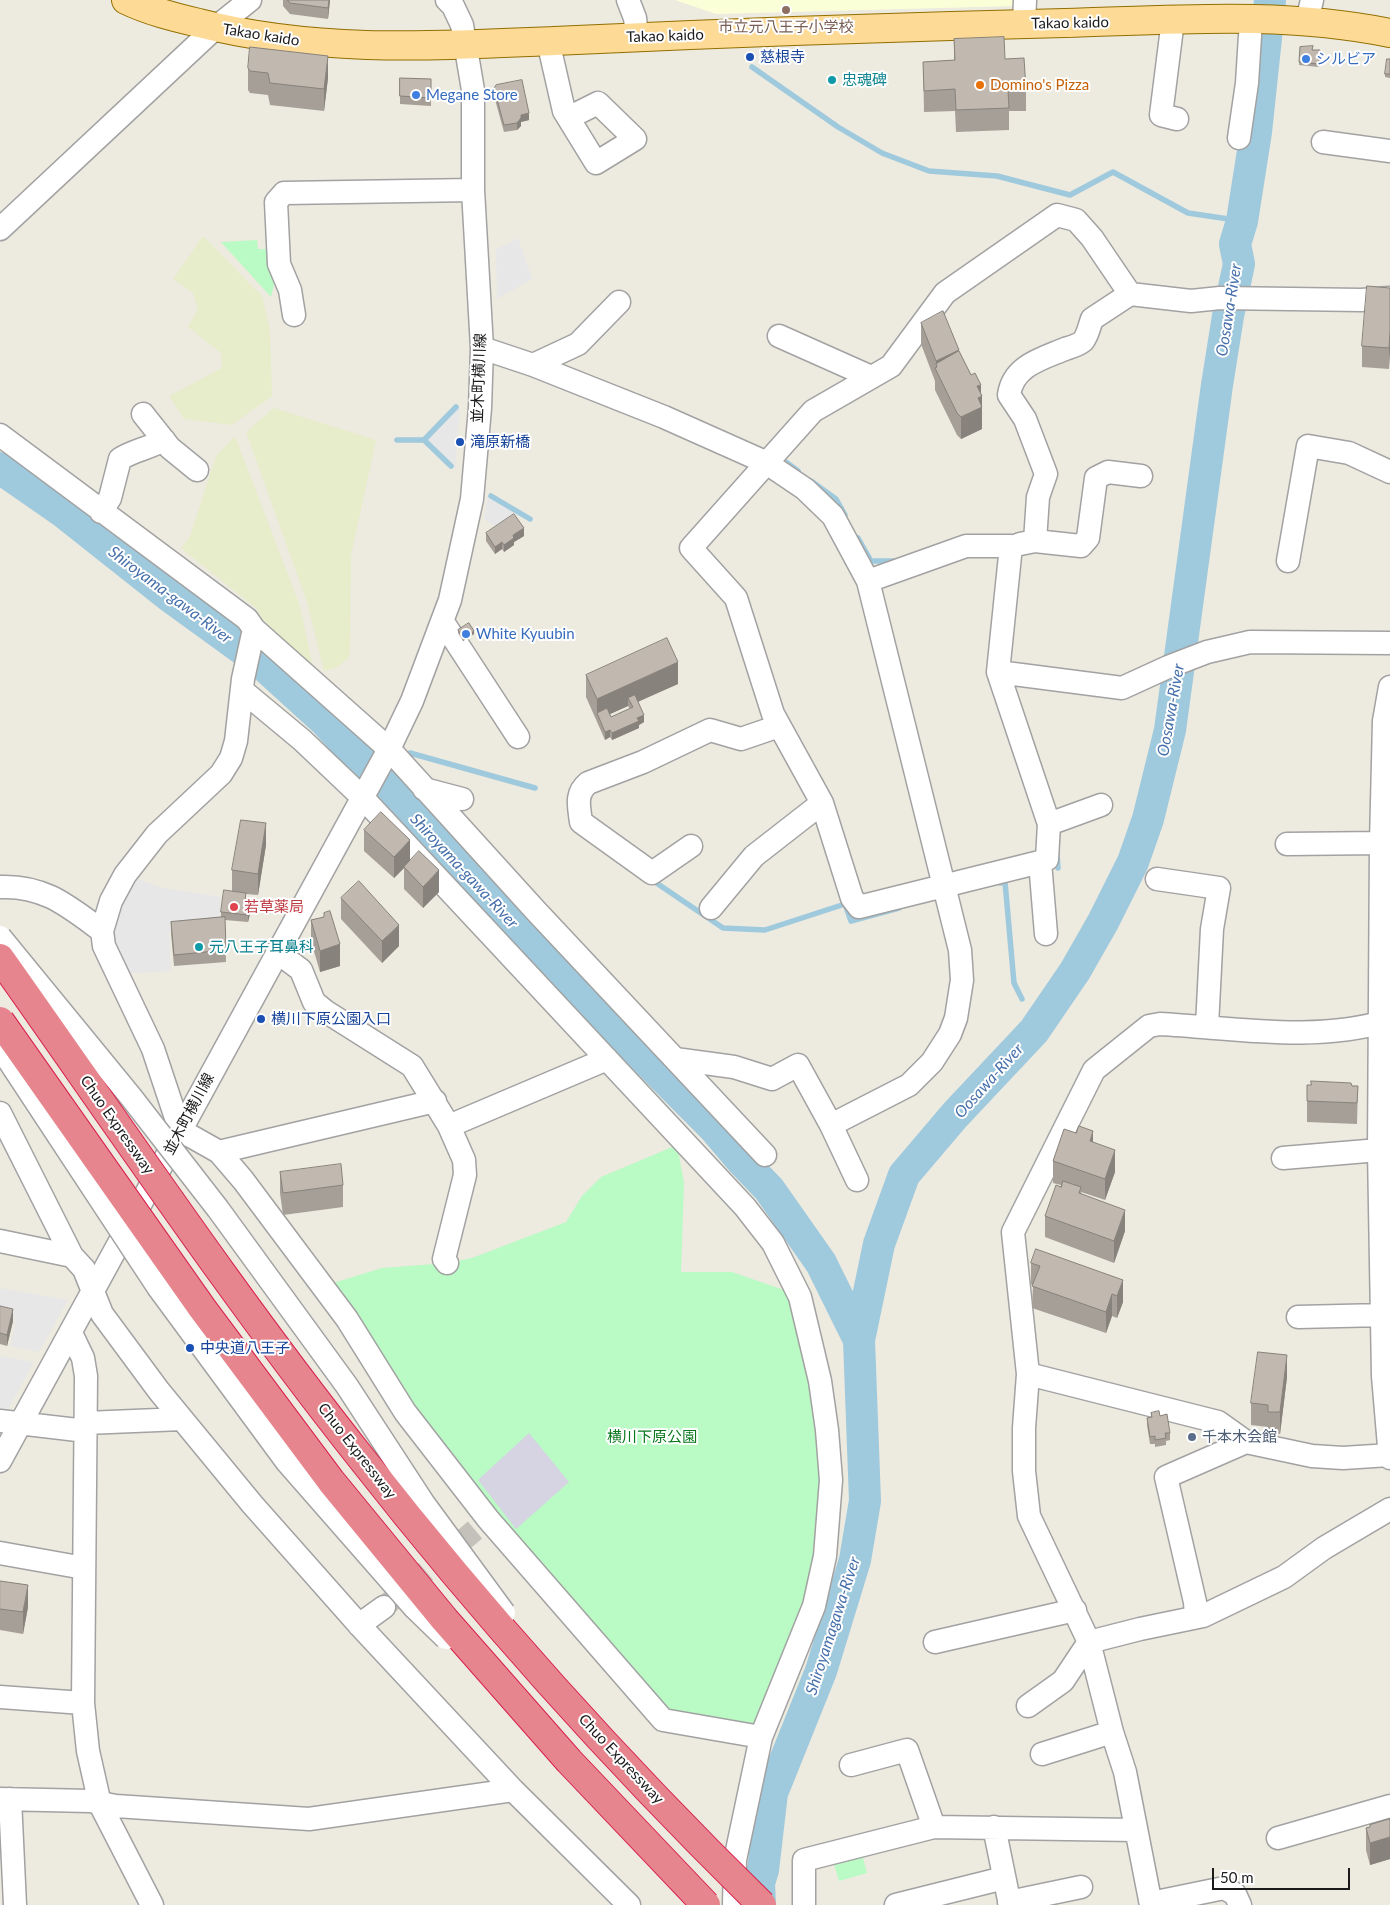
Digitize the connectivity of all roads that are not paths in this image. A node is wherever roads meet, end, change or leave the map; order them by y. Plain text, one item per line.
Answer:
1 (126, 0) edge
2 (250, 0) edge
3 (447, 0) edge
4 (628, 0) edge
5 (1025, 12) edge
6 (1303, 14) edge
7 (1173, 20) junction
8 (1255, 20) junction
9 (215, 28) junction
10 (1390, 32) edge
11 (637, 37) junction
12 (548, 41) junction
13 (466, 45) junction
14 (570, 117) dead end
15 (1177, 119) dead end
16 (1239, 138) dead end
17 (1323, 142) dead end
18 (1390, 151) edge
19 (473, 190) junction
20 (0, 228) edge
21 (1130, 294) junction
22 (1390, 298) edge
23 (619, 302) dead end
24 (294, 315) dead end
25 (779, 336) dead end
26 (482, 348) junction
27 (533, 365) junction
28 (871, 377) junction
29 (143, 414) dead end
30 (0, 436) edge
31 (164, 440) junction
32 (765, 462) junction
33 (196, 470) dead end
34 (1390, 472) edge
35 (1141, 476) dead end
36 (102, 512) junction
37 (1035, 541) junction
38 (1011, 546) junction
39 (1288, 561) dead end
40 (868, 581) junction
41 (443, 622) junction
42 (253, 634) junction
43 (1390, 643) edge
44 (998, 672) junction
45 (243, 685) junction
46 (1390, 688) edge
47 (778, 726) junction
48 (518, 737) dead end
49 (387, 753) junction
50 (424, 789) junction
51 (363, 795) junction
52 (462, 799) dead end
53 (822, 803) junction
54 (1101, 805) dead end
55 (1049, 824) junction
56 (1381, 843) junction
57 (1287, 844) dead end
58 (691, 846) dead end
59 (1040, 862) junction
60 (1157, 879) dead end
61 (946, 886) junction
62 (0, 887) edge
63 (1386, 902) edge
64 (711, 908) dead end
65 (102, 931) junction
66 (1046, 934) dead end
67 (0, 937) edge
68 (277, 952) junction
69 (0, 958) edge
70 (0, 1021) edge
71 (1385, 1021) edge
72 (1207, 1026) junction
73 (0, 1047) edge
74 (606, 1059) junction
75 (676, 1059) junction
76 (435, 1101) junction
77 (0, 1113) edge
78 (831, 1125) junction
79 (449, 1126) junction
80 (180, 1130) junction
81 (1379, 1150) junction
82 (219, 1152) junction
83 (765, 1155) dead end
84 (1283, 1158) dead end
85 (857, 1180) dead end
86 (0, 1240) edge
87 (72, 1256) junction
88 (447, 1263) dead end
89 (94, 1289) junction
90 (1383, 1315) junction
91 (1298, 1317) dead end
92 (71, 1333) junction
93 (1028, 1374) junction
94 (1386, 1375) edge
95 (182, 1419) junction
96 (10, 1423) edge
97 (86, 1427) junction
98 (1246, 1442) junction
99 (1390, 1456) edge
100 (0, 1461) edge
101 (1390, 1509) edge
102 (0, 1553) edge
103 (84, 1568) junction
104 (384, 1606) tunnel mouth
105 (1075, 1610) junction
106 (1196, 1617) junction
107 (359, 1625) junction
108 (935, 1642) dead end
109 (1089, 1642) junction
110 (0, 1696) edge
111 (83, 1703) junction
112 (1028, 1706) dead end
113 (574, 1709) junction
114 (1112, 1732) junction
115 (762, 1737) junction
116 (1042, 1754) dead end
117 (569, 1761) junction
118 (851, 1765) dead end
119 (513, 1790) junction
120 (5, 1799) edge
121 (100, 1804) junction
122 (1390, 1806) edge
123 (934, 1827) junction
124 (994, 1827) junction
125 (1135, 1830) junction
126 (1278, 1838) dead end
127 (1004, 1878) junction
128 (1081, 1887) dead end
129 (1009, 1904) edge
130 (1151, 1904) edge
131 (15, 1905) edge
132 (152, 1905) edge
133 (629, 1905) edge
134 (706, 1905) edge
135 (734, 1905) edge
136 (762, 1905) edge
137 (804, 1905) edge
138 (896, 1905) edge
139 (1240, 1905) edge

1 - 9 main road, Takao kaido
2 - 9 street
3 - 13 street, 並木町横川線
4 - 11 street
5 - 7 main road, Takao kaido
5 - 11 main road, Takao kaido
6 - 8 main road, Takao kaido
6 - 10 main road, Takao kaido
7 - 8 main road, Takao kaido
7 - 15 street
8 - 16 street
9 - 13 main road, Takao kaido
9 - 20 street
11 - 12 main road, Takao kaido
12 - 13 main road, Takao kaido
12 - 14 street
13 - 19 street, 並木町横川線
17 - 18 street
19 - 24 street
19 - 26 street, 並木町横川線
21 - 22 street
21 - 28 street
21 - 37 street
23 - 27 street
25 - 28 street
26 - 27 street
26 - 41 street, 並木町横川線
27 - 32 street
28 - 32 street
29 - 31 street
30 - 36 street
31 - 33 street
31 - 36 street
32 - 40 street
32 - 47 street
34 - 39 street
35 - 37 street
36 - 42 street
37 - 38 street
38 - 40 street
38 - 44 street
40 - 61 street
41 - 48 street
41 - 49 street, 並木町横川線
42 - 45 street
42 - 49 street
43 - 44 street
44 - 55 street
45 - 51 street
45 - 65 street
46 - 56 street
47 - 53 street
47 - 58 street
49 - 50 street
49 - 51 street, 並木町横川線
50 - 52 street
50 - 75 street
51 - 68 street, 並木町横川線
51 - 74 street
53 - 61 street
53 - 64 street
54 - 55 street
55 - 59 street
56 - 57 street
56 - 63 street
59 - 61 street
59 - 66 street
60 - 72 street
61 - 78 street
62 - 65 street
63 - 71 street
65 - 80 street
67 - 113 street, bridge
68 - 76 street
68 - 80 street, 並木町横川線
69 - 113 highway, Chuo Expressway, bridge
70 - 117 highway, bridge
71 - 72 street
71 - 81 street
72 - 93 street
73 - 117 street, bridge
74 - 79 street
74 - 115 street
75 - 78 street
75 - 83 street
76 - 79 street
76 - 82 street
77 - 87 street
78 - 85 street
79 - 88 street
80 - 82 street
80 - 89 street, 並木町横川線
81 - 84 street
81 - 90 street
82 - 115 street
86 - 87 street
87 - 89 street
89 - 92 street, 並木町横川線
89 - 95 street
90 - 91 street
90 - 94 street
92 - 96 street, 並木町横川線
92 - 97 street
93 - 98 street
93 - 105 street
94 - 99 street
95 - 97 street
95 - 107 street
96 - 97 street
96 - 100 street, 並木町横川線
97 - 103 street
98 - 99 street
98 - 106 street
101 - 106 street
102 - 103 street
103 - 111 street
104 - 107 street
105 - 108 street
105 - 109 street
106 - 109 street
107 - 119 street
109 - 112 street
109 - 114 street
110 - 111 street
111 - 121 street
113 - 136 highway, Chuo Expressway, bridge
114 - 116 street
114 - 125 street
115 - 135 street
117 - 134 highway, bridge
118 - 123 street
119 - 121 street
119 - 133 street
120 - 121 street
120 - 131 street
121 - 132 street
122 - 126 street
123 - 124 street
123 - 137 street
124 - 125 street
124 - 127 street
125 - 130 street
127 - 129 street
127 - 138 street
128 - 129 street
130 - 139 street

